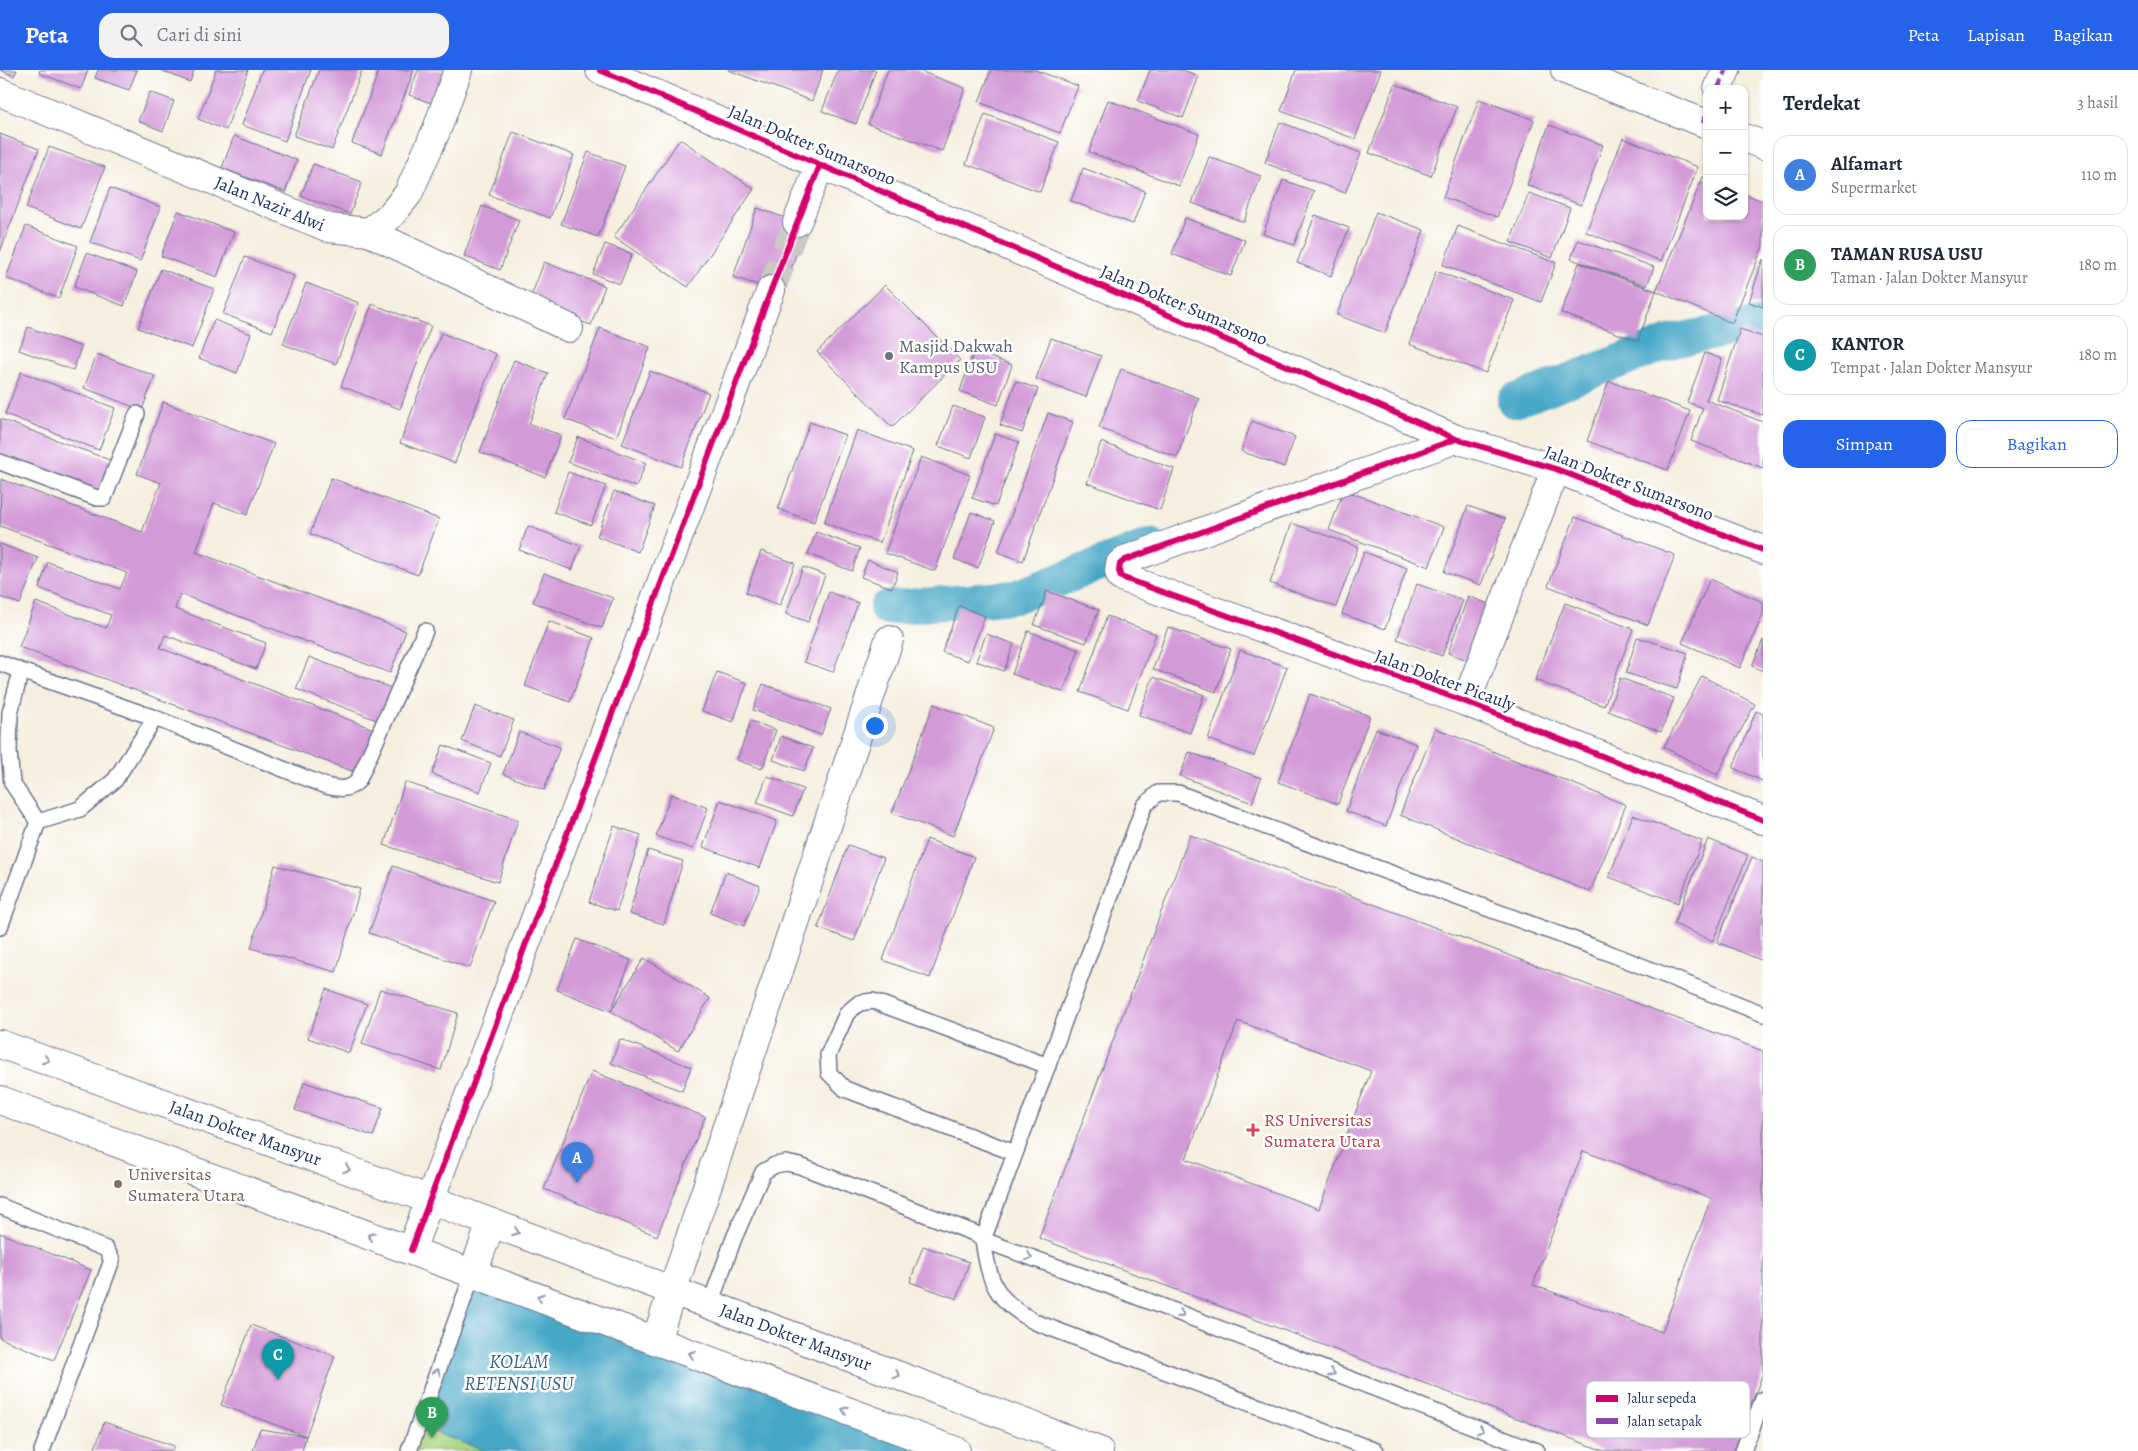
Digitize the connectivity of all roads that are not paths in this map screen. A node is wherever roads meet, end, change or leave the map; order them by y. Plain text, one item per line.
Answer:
1 (458, 70) edge
2 (600, 70) edge
3 (1565, 70) edge
4 (1726, 70) edge
5 (1720, 85) edge
6 (0, 92) edge
7 (1703, 119) edge
8 (1748, 139) edge
9 (1763, 145) edge
10 (820, 165) junction
11 (797, 222) tunnel mouth
12 (369, 232) junction
13 (771, 290) tunnel mouth
14 (569, 328) dead end
15 (137, 414) dead end
16 (1456, 439) junction
17 (0, 462) edge
18 (1556, 470) junction
19 (1763, 550) edge
20 (425, 632) dead end
21 (890, 640) dead end
22 (0, 663) edge
23 (21, 671) junction
24 (1466, 702) junction
25 (155, 718) junction
26 (1763, 820) edge
27 (38, 822) junction
28 (0, 927) edge
29 (1763, 1014) edge
30 (0, 1044) edge
31 (1048, 1066) junction
32 (0, 1100) edge
33 (1015, 1153) junction
34 (431, 1200) junction
35 (0, 1206) edge
36 (491, 1223) junction
37 (983, 1240) junction
38 (411, 1250) junction
39 (472, 1273) junction
40 (673, 1290) junction
41 (710, 1304) junction
42 (656, 1340) junction
43 (1763, 1399) edge
44 (1750, 1433) edge
45 (1748, 1438) edge
46 (42, 1451) edge
47 (409, 1451) edge
48 (956, 1451) edge
49 (1099, 1451) edge
50 (1376, 1451) edge
51 (1537, 1451) edge
52 (1743, 1451) edge

1 - 12 street
2 - 10 street, Jalan Dokter Sumarsono
3 - 7 street
4 - 5 street
6 - 12 street, Jalan Nazir Alwi
8 - 9 street
10 - 11 street
10 - 16 street, Jalan Dokter Sumarsono
12 - 14 street, Jalan Nazir Alwi
13 - 34 street
15 - 17 lane
16 - 18 street, Jalan Dokter Sumarsono
16 - 24 street, Jalan Dokter Picauly
18 - 19 street, Jalan Dokter Sumarsono
18 - 24 street
20 - 25 lane
21 - 40 street
22 - 23 lane
23 - 25 lane
23 - 27 lane
24 - 26 street, Jalan Dokter Picauly
25 - 27 lane
27 - 28 lane
29 - 31 lane
30 -> 34 street, Jalan Dokter Mansyur
31 - 33 lane
31 - 33 lane
38 -> 32 street
33 - 37 lane
34 - 36 street, Jalan Dokter Mansyur
34 - 38 street
35 - 46 lane
36 - 39 street
36 -> 40 street, Jalan Dokter Mansyur
37 - 41 lane
37 - 50 lane
37 -> 51 lane
38 - 39 street
42 -> 39 street
47 -> 39 lane
40 - 41 street, Jalan Dokter Mansyur
40 - 42 street
41 -> 49 street, Jalan Dokter Mansyur
48 -> 42 street
43 - 44 lane
45 - 52 lane

